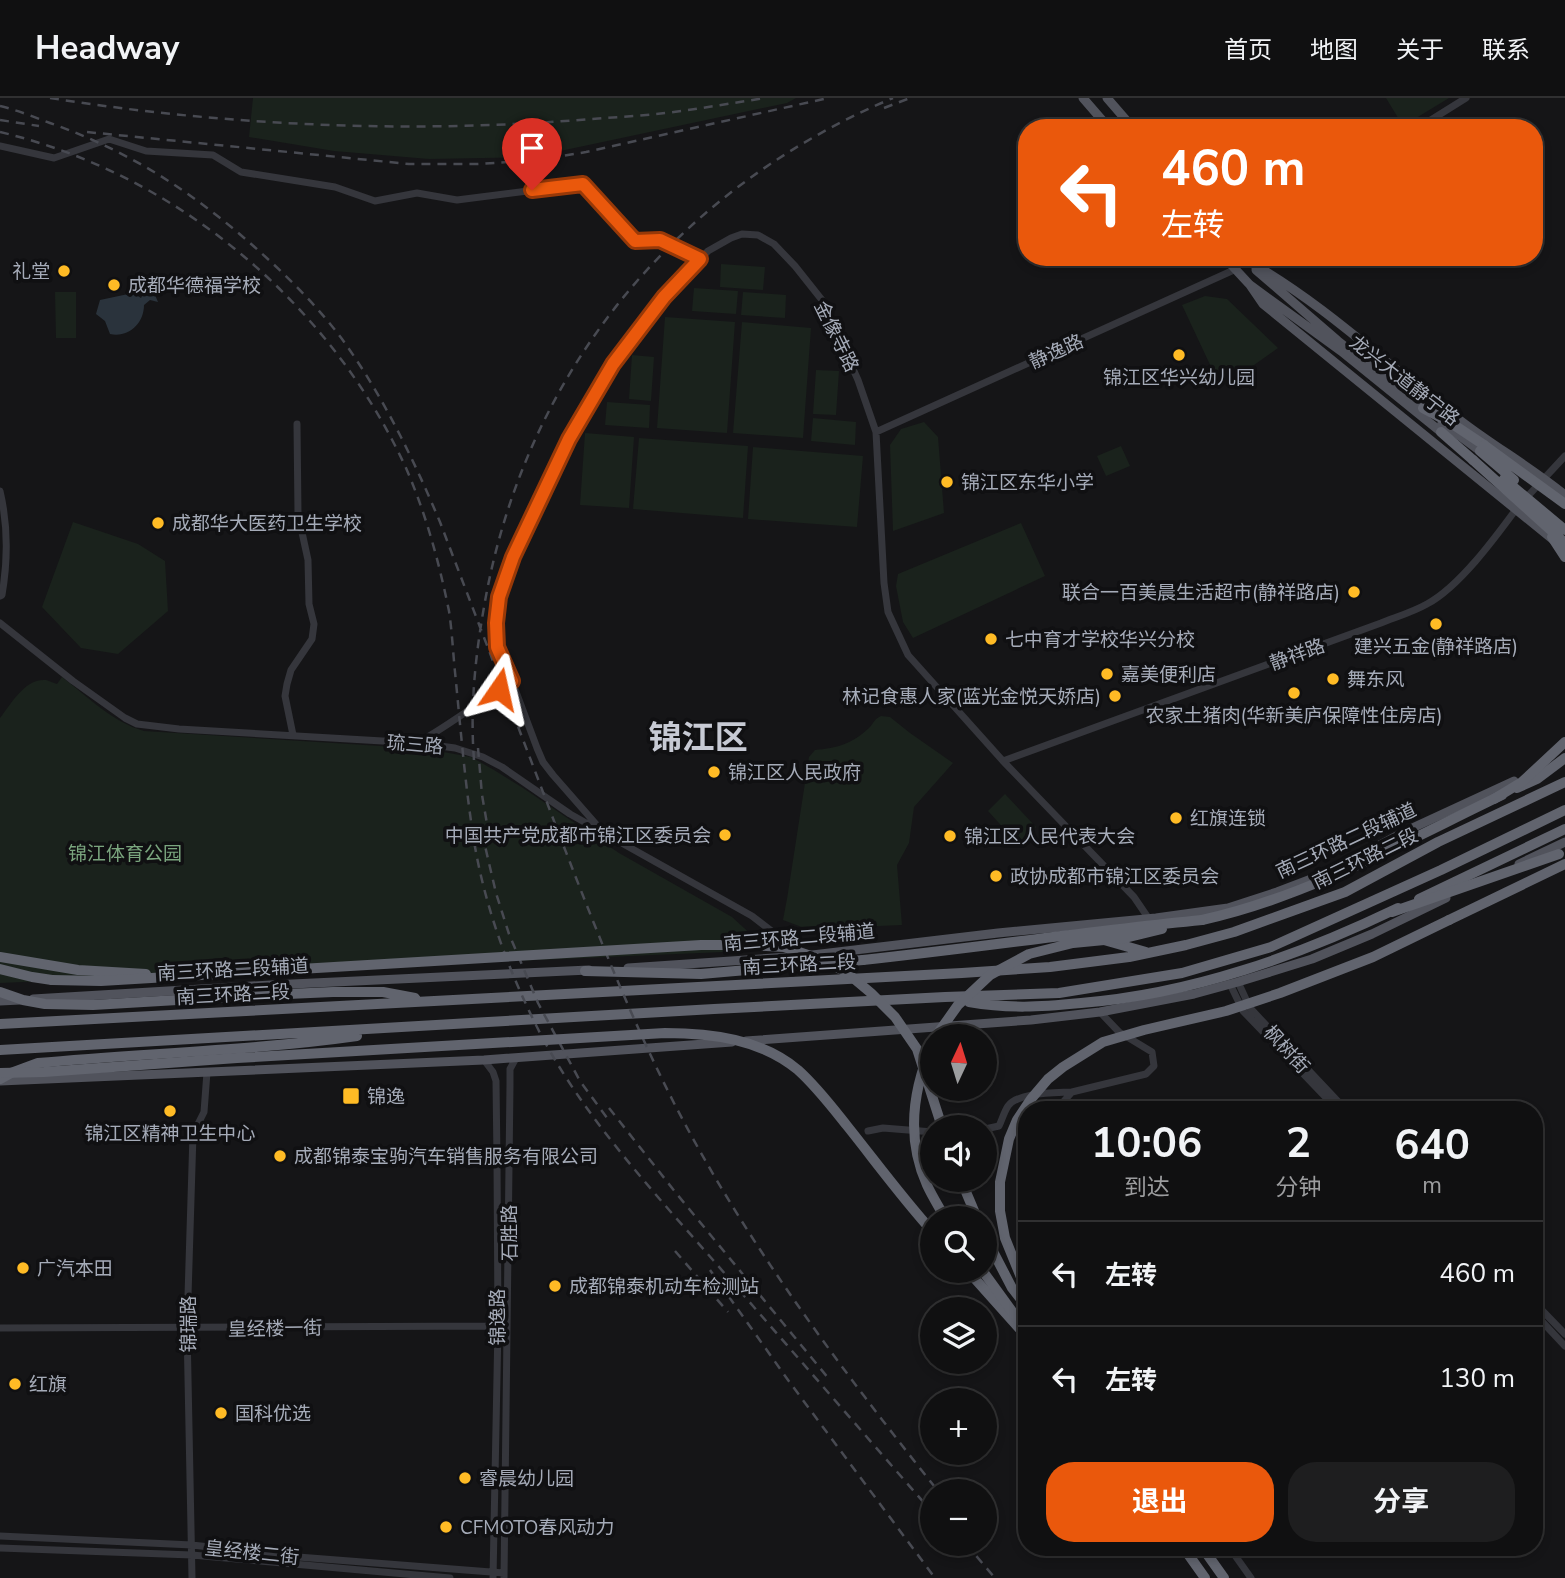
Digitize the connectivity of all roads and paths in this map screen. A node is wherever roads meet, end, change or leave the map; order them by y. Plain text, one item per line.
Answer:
1 (1083, 98) edge
2 (1107, 98) edge
3 (1466, 98) edge
4 (1101, 119) edge
5 (1125, 119) edge
6 (1432, 119) edge
7 (0, 146) edge
8 (700, 259) junction
9 (1233, 266) edge
10 (1254, 266) edge
11 (1260, 266) edge
12 (1236, 269) junction
13 (1250, 285) junction
14 (1423, 408) joint
15 (297, 424) dead end
16 (876, 432) junction
17 (1441, 432) joint
18 (1479, 453) junction
19 (1565, 456) edge
20 (1545, 479) junction
21 (0, 491) edge
22 (1565, 495) edge
23 (1565, 504) edge
24 (1517, 509) junction
25 (1565, 522) edge
26 (1545, 526) junction
27 (1565, 530) edge
28 (1565, 543) edge
29 (1565, 550) edge
30 (1565, 557) edge
31 (0, 596) edge
32 (0, 623) edge
33 (512, 681) junction
34 (293, 735) junction
35 (1565, 741) edge
36 (417, 743) junction
37 (1565, 756) edge
38 (1003, 761) junction
39 (1565, 782) edge
40 (1494, 799) junction
41 (1565, 810) edge
42 (1565, 830) edge
43 (602, 831) junction
44 (1565, 842) edge
45 (1565, 853) edge
46 (1565, 864) edge
47 (1228, 908) junction
48 (1392, 912) junction
49 (1149, 919) junction
50 (1202, 920) junction
51 (1087, 935) junction
52 (967, 937) junction
53 (1148, 953) junction
54 (0, 957) edge
55 (804, 957) junction
56 (0, 969) edge
57 (585, 971) junction
58 (180, 976) junction
59 (1234, 983) junction
60 (0, 992) edge
61 (945, 998) junction
62 (0, 1001) edge
63 (431, 1001) junction
64 (1101, 1007) junction
65 (0, 1024) edge
66 (945, 1024) edge
67 (433, 1025) junction
68 (0, 1050) edge
69 (516, 1058) junction
70 (484, 1060) junction
71 (207, 1072) junction
72 (0, 1073) edge
73 (920, 1075) edge
74 (0, 1080) edge
75 (1072, 1092) junction
76 (1030, 1101) edge
77 (1064, 1101) edge
78 (1329, 1101) edge
79 (1337, 1101) edge
80 (938, 1115) edge
81 (1018, 1118) edge
82 (997, 1126) edge
83 (868, 1131) dead end
84 (920, 1131) edge
85 (939, 1206) edge
86 (920, 1216) edge
87 (997, 1259) edge
88 (1018, 1271) edge
89 (978, 1283) edge
90 (991, 1283) edge
91 (1018, 1296) edge
92 (1018, 1298) edge
93 (1543, 1311) edge
94 (1007, 1314) dead end
95 (1018, 1320) edge
96 (1543, 1323) edge
97 (508, 1325) junction
98 (498, 1326) junction
99 (0, 1328) edge
100 (187, 1328) junction
101 (1018, 1328) edge
102 (1565, 1334) edge
103 (1565, 1346) edge
104 (0, 1536) edge
105 (192, 1545) junction
106 (0, 1548) edge
107 (192, 1555) junction
108 (1189, 1556) edge
109 (1208, 1556) edge
110 (1235, 1556) edge
111 (492, 1575) edge
112 (504, 1575) edge
113 (192, 1578) edge
114 (450, 1578) edge
115 (1205, 1578) edge
116 (1224, 1578) edge
117 (1251, 1578) edge

1 - 4 main road
2 - 5 main road
3 - 6 street
7 - 8 street
8 - 16 street, 金像寺路
8 - 33 street, 金像寺路
9 - 12 main road, 龙兴大道静宁路
10 - 14 main road, 龙兴大道静宁路
11 - 20 main road
12 - 13 main road, 龙兴大道静宁路
12 - 16 street, 静逸路
13 - 17 main road, 龙兴大道静宁路
13 - 24 main road
14 - 18 highway
15 - 34 street
16 - 38 street, 金像寺路
17 - 18 highway
18 - 23 highway, bridge
18 - 25 highway, bridge
18 - 26 highway, bridge
18 - 27 highway, bridge
19 - 20 street, 静祥路
20 - 22 main road
20 - 24 street, 静祥路
21 - 31 street
24 - 29 main road
24 - 38 street, 静祥路
26 - 28 highway, bridge
26 - 30 highway, bridge
32 - 34 street, 琉三路
33 - 36 street
33 - 43 street, 金像寺路
34 - 36 street, 琉三路
35 - 40 highway, bridge
36 - 43 street, 琉三路
37 - 40 highway, bridge
37 - 47 main road, 南三环路二段辅道
38 - 49 street, 金像寺路
39 - 53 highway, 南三环路二段
40 - 50 highway
41 - 61 highway
42 - 48 highway, bridge
43 - 55 street, 琉三路
44 - 59 main road
45 - 48 highway, bridge
46 - 76 highway, bridge
47 - 49 main road, 南三环路二段辅道
47 - 51 street
48 - 64 highway
49 - 52 main road, 南三环路二段辅道
50 - 57 highway, bridge
50 - 66 highway, bridge
51 - 52 street
51 - 53 highway
52 - 55 main road, 南三环路二段辅道
53 - 63 highway, 南三环路二段
54 - 58 highway, bridge
55 - 57 main road, 南三环路二段辅道
56 - 58 highway, bridge
57 - 62 main road, 南三环路二段辅道
58 - 80 highway, bridge
59 - 64 main road
59 - 78 street, 枫树街
59 - 79 street, 枫树街
60 - 63 highway, bridge
61 - 64 highway
61 - 67 highway
63 - 65 highway, 南三环路二段
64 - 69 main road
64 - 75 street
67 - 68 highway
67 - 74 highway, bridge
69 - 70 main road
69 - 97 street, 石胜路
70 - 71 main road
70 - 98 street, 锦逸路
71 - 74 main road
71 - 100 street, 锦瑞路
72 - 86 highway, bridge
73 - 85 highway, bridge
75 - 77 street
75 - 82 street
81 - 88 highway, bridge
83 - 84 street
87 - 91 highway, bridge
89 - 101 highway
90 - 95 highway, bridge
92 - 94 street
93 - 102 street
96 - 103 street
97 - 98 street, 皇经楼一街
97 - 112 street, 石胜路
98 - 100 street, 皇经楼一街
98 - 111 street, 锦逸路
99 - 100 street, 皇经楼一街
100 - 105 street, 锦瑞路
104 - 105 street, 皇经楼二街
105 - 107 street, 锦瑞路
105 - 111 street, 皇经楼二街
106 - 107 street, 皇经楼二街
107 - 113 street, 锦瑞路
107 - 114 street, 皇经楼二街
108 - 115 highway
109 - 116 highway
110 - 117 street
111 - 112 street, 皇经楼二街

